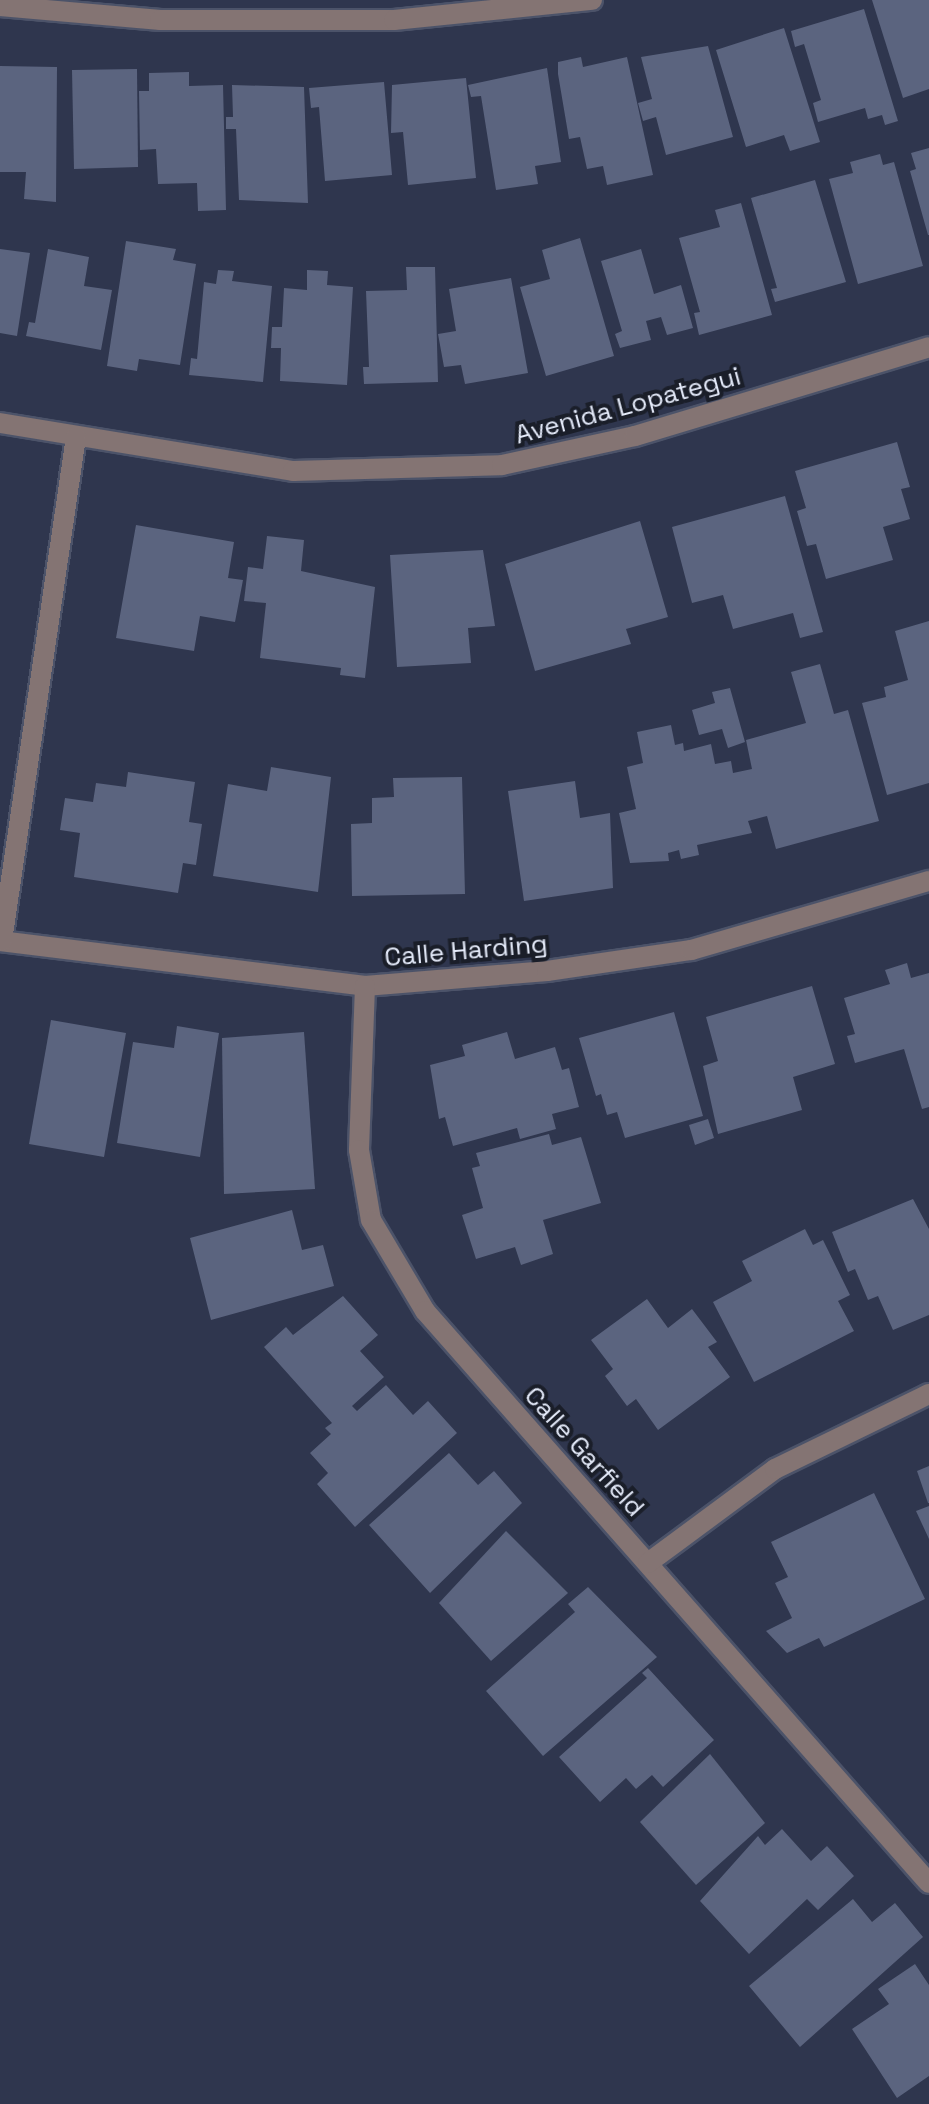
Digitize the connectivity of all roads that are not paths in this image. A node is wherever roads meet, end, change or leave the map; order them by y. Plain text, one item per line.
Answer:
1 (592, 0) edge
2 (0, 6) edge
3 (929, 347) edge
4 (0, 423) edge
5 (76, 437) junction
6 (929, 881) edge
7 (1, 941) edge
8 (365, 986) junction
9 (929, 1394) edge
10 (648, 1563) junction
11 (929, 1883) edge

1 - 2 street
3 - 5 street, Avenida Lopategui
4 - 5 street, Avenida Lopategui
5 - 7 street
6 - 8 street, Calle Harding
7 - 8 street, Calle Harding
8 - 10 street, Calle Garfield
9 - 10 street
10 - 11 street, Calle Garfield

